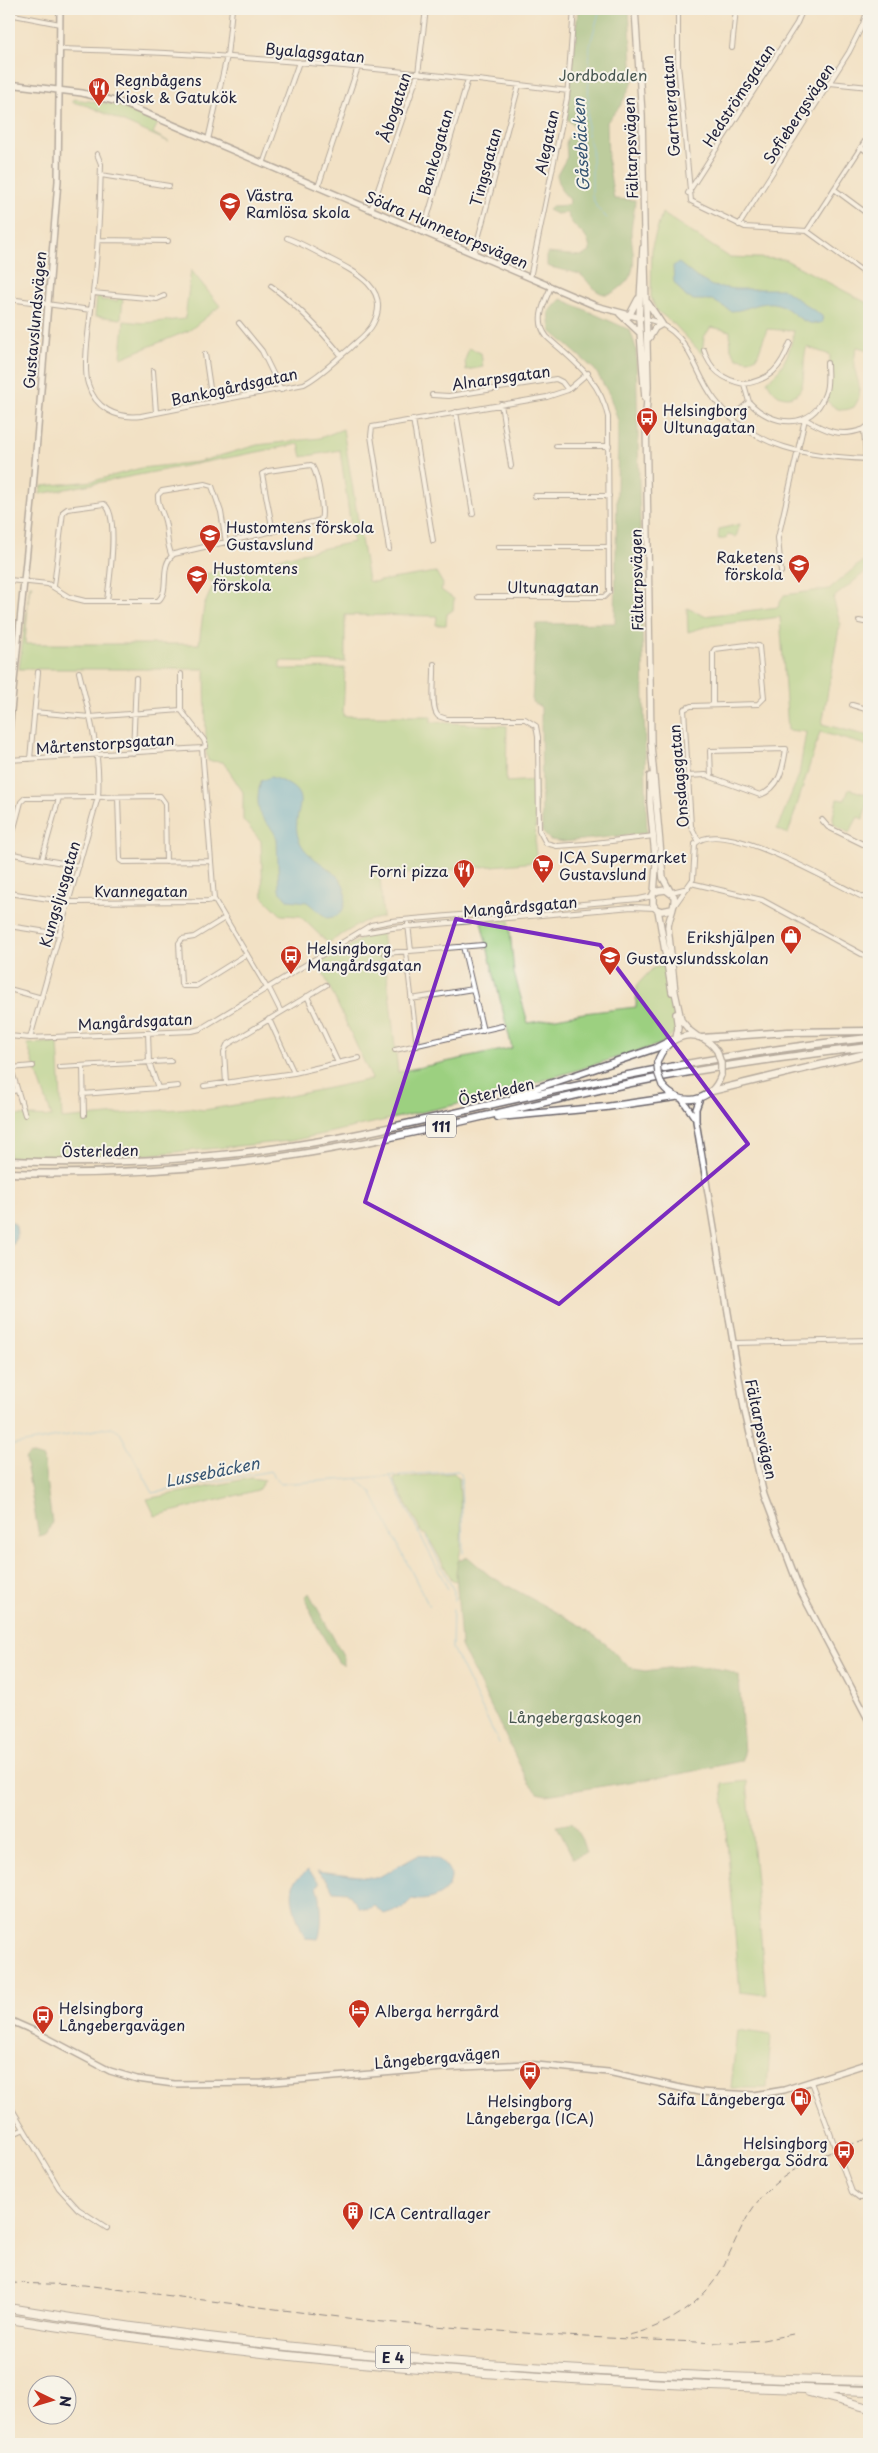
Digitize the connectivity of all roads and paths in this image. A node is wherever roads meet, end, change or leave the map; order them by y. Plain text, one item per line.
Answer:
1 (60, 9) edge
2 (232, 9) edge
3 (426, 9) edge
4 (574, 9) edge
5 (635, 9) edge
6 (678, 9) edge
7 (736, 9) edge
8 (803, 9) edge
9 (868, 9) edge
10 (9, 14) edge
11 (60, 24) junction
12 (732, 48) dead end
13 (59, 49) junction
14 (227, 56) junction
15 (299, 62) junction
16 (358, 67) junction
17 (418, 74) junction
18 (468, 79) junction
19 (830, 83) junction
20 (9, 84) edge
21 (519, 85) junction
22 (869, 87) edge
23 (58, 90) junction
24 (568, 91) junction
25 (869, 135) edge
26 (208, 140) junction
27 (861, 147) junction
28 (869, 153) edge
29 (97, 154) dead end
30 (264, 164) junction
31 (101, 175) junction
32 (168, 186) dead end
33 (318, 187) junction
34 (834, 189) junction
35 (688, 193) junction
36 (371, 210) junction
37 (869, 215) edge
38 (739, 225) junction
39 (644, 227) junction
40 (807, 231) junction
41 (423, 232) junction
42 (287, 238) dead end
43 (98, 240) junction
44 (168, 241) dead end
45 (474, 254) junction
46 (869, 276) edge
47 (530, 278) junction
48 (271, 286) dead end
49 (551, 287) junction
50 (94, 293) junction
51 (164, 296) dead end
52 (639, 297) junction
53 (9, 299) edge
54 (647, 301) junction
55 (48, 305) junction
56 (91, 310) junction
57 (620, 314) junction
58 (629, 316) junction
59 (639, 318) junction
60 (647, 319) junction
61 (239, 323) dead end
62 (662, 324) junction
63 (640, 333) junction
64 (648, 340) junction
65 (790, 343) dead end
66 (704, 350) dead end
67 (205, 354) dead end
68 (341, 355) junction
69 (827, 363) dead end
70 (153, 370) dead end
71 (588, 373) junction
72 (744, 384) junction
73 (281, 390) junction
74 (568, 390) junction
75 (432, 395) dead end
76 (212, 402) junction
77 (749, 402) junction
78 (501, 404) junction
79 (456, 412) junction
80 (156, 413) junction
81 (646, 414) junction
82 (731, 418) junction
83 (413, 419) junction
84 (805, 419) junction
85 (869, 425) edge
86 (864, 429) junction
87 (556, 446) dead end
88 (609, 446) junction
89 (798, 452) junction
90 (868, 459) edge
91 (511, 466) dead end
92 (536, 496) dead end
93 (609, 496) junction
94 (473, 514) dead end
95 (273, 532) junction
96 (433, 541) dead end
97 (226, 542) junction
98 (498, 547) dead end
99 (609, 547) junction
100 (390, 548) dead end
101 (172, 556) junction
102 (781, 572) dead end
103 (9, 580) edge
104 (24, 581) junction
105 (54, 586) junction
106 (478, 597) dead end
107 (107, 601) junction
108 (859, 621) dead end
109 (869, 623) edge
110 (434, 664) dead end
111 (38, 672) dead end
112 (79, 672) dead end
113 (180, 674) dead end
114 (136, 678) dead end
115 (11, 694) edge
116 (714, 704) junction
117 (852, 705) dead end
118 (181, 710) junction
119 (869, 710) edge
120 (34, 712) junction
121 (134, 713) junction
122 (90, 717) junction
123 (9, 731) edge
124 (651, 744) junction
125 (204, 747) junction
126 (133, 753) junction
127 (98, 755) junction
128 (30, 759) junction
129 (9, 760) edge
130 (687, 776) junction
131 (711, 777) junction
132 (98, 796) junction
133 (118, 797) junction
134 (59, 798) junction
135 (822, 820) dead end
136 (652, 835) junction
137 (698, 840) junction
138 (660, 847) junction
139 (869, 847) edge
140 (42, 859) junction
141 (211, 861) junction
142 (166, 862) junction
143 (79, 866) junction
144 (691, 883) junction
145 (688, 888) junction
146 (671, 891) junction
147 (9, 893) edge
148 (654, 894) junction
149 (214, 899) junction
150 (869, 900) edge
151 (69, 902) junction
152 (673, 907) junction
153 (656, 909) junction
154 (225, 918) junction
155 (408, 919) junction
156 (9, 926) edge
157 (409, 926) junction
158 (60, 934) junction
159 (358, 934) junction
160 (483, 945) dead end
161 (463, 946) junction
162 (408, 951) junction
163 (247, 954) junction
164 (385, 954) dead end
165 (869, 958) edge
166 (326, 985) dead end
167 (268, 988) junction
168 (9, 989) edge
169 (473, 989) junction
170 (308, 996) junction
171 (42, 998) junction
172 (412, 999) junction
173 (281, 1012) junction
174 (269, 1019) junction
175 (502, 1026) dead end
176 (483, 1031) junction
177 (869, 1031) edge
178 (148, 1033) junction
179 (9, 1036) edge
180 (30, 1038) junction
181 (700, 1038) junction
182 (869, 1038) edge
183 (674, 1039) junction
184 (417, 1046) junction
185 (869, 1047) edge
186 (395, 1050) dead end
187 (869, 1053) edge
188 (359, 1058) dead end
189 (171, 1061) dead end
190 (149, 1062) junction
191 (338, 1063) junction
192 (33, 1066) dead end
193 (83, 1066) junction
194 (10, 1067) edge
195 (59, 1067) dead end
196 (294, 1072) junction
197 (226, 1083) junction
198 (178, 1086) dead end
199 (204, 1086) dead end
200 (158, 1088) junction
201 (17, 1090) junction
202 (712, 1091) junction
203 (9, 1092) edge
204 (84, 1094) junction
205 (675, 1097) junction
206 (700, 1098) junction
207 (682, 1099) junction
208 (482, 1107) junction
209 (25, 1115) dead end
210 (84, 1115) dead end
211 (468, 1120) junction
212 (696, 1121) junction
213 (9, 1162) edge
214 (9, 1173) edge
215 (869, 1340) edge
216 (733, 1343) junction
217 (869, 1721) edge
218 (11, 2020) edge
219 (9, 2038) edge
220 (869, 2063) edge
221 (811, 2082) junction
222 (9, 2104) edge
223 (22, 2130) junction
224 (9, 2136) edge
225 (869, 2198) edge
226 (107, 2228) dead end
227 (9, 2308) edge
228 (9, 2318) edge
229 (869, 2381) edge
230 (795, 2389) junction
231 (869, 2391) edge
232 (869, 2408) edge

1 - 11 street, Gustavslundsvägen
2 - 14 street
3 - 17 street, Åbogatan
4 - 24 street, Alegatan
5 - 39 main road, Fältarpsvägen
6 - 35 street, Gartnergatan
7 - 12 street
8 - 35 street, Hedströmsgatan
9 - 19 street, Sofiebergsvägen
10 - 11 street
11 - 13 street, Gustavslundsvägen
13 - 14 street, Byalagsgatan
13 - 23 street, Gustavslundsvägen
14 - 15 street, Byalagsgatan
14 - 26 street
15 - 16 street, Byalagsgatan
15 - 30 street
16 - 17 street, Byalagsgatan
16 - 33 street
17 - 18 street, Byalagsgatan
17 - 36 street, Åbogatan
18 - 21 street, Byalagsgatan
18 - 41 street, Bankogatan
19 - 22 street
19 - 38 street, Sofiebergsvägen
20 - 23 street, Södra Hunnetorpsvägen
21 - 24 street, Byalagsgatan
21 - 45 street, Tingsgatan
23 - 26 street, Södra Hunnetorpsvägen
23 - 55 street, Gustavslundsvägen
24 - 47 street, Alegatan
25 - 27 street
26 - 30 street, Södra Hunnetorpsvägen
27 - 28 street
27 - 34 street
29 - 31 street, Bankogårdsgatan
30 - 33 street, Södra Hunnetorpsvägen
31 - 32 street
31 - 43 street, Bankogårdsgatan
33 - 36 street, Södra Hunnetorpsvägen
34 - 37 street
34 - 40 street
35 - 38 street, Gartnergatan
36 - 41 street, Södra Hunnetorpsvägen
38 - 40 street
39 - 52 main road, Fältarpsvägen
39 - 54 main road, Fältarpsvägen
40 - 46 street
41 - 45 street, Södra Hunnetorpsvägen
42 - 68 street, Bankogårdsgatan
43 - 44 street
43 - 50 street, Bankogårdsgatan
45 - 47 street, Södra Hunnetorpsvägen
47 - 49 street, Södra Hunnetorpsvägen
48 - 68 street
49 - 57 street, Södra Hunnetorpsvägen
49 - 71 street, Ultunagatan
50 - 51 street
50 - 56 street, Bankogårdsgatan
52 - 58 main road
52 - 59 main road, Fältarpsvägen
53 - 55 street
54 - 60 main road, Fältarpsvägen
54 - 62 main road
55 - 56 street
55 - 104 street, Gustavslundsvägen
56 - 80 street, Bankogårdsgatan
57 - 58 street, Södra Hunnetorpsvägen
57 - 63 main road
58 - 59 street, Södra Hunnetorpsvägen
59 - 60 street, Södra Hunnetorpsvägen
59 - 63 main road, Fältarpsvägen
60 - 62 street, Södra Hunnetorpsvägen
60 - 64 main road, Fältarpsvägen
61 - 73 street
62 - 64 main road
62 - 82 street, Södra Hunnetorpsvägen
63 - 81 main road, Fältarpsvägen
64 - 81 main road, Fältarpsvägen
65 - 72 street
66 - 72 street
67 - 76 street
68 - 73 street, Bankogårdsgatan
69 - 84 street
70 - 80 street
71 - 74 street, Alnarpsgatan
71 - 88 street, Ultunagatan
72 - 77 street
73 - 76 street, Bankogårdsgatan
74 - 75 street, Alnarpsgatan
74 - 78 street, Alnarpsgatan
76 - 80 street, Bankogårdsgatan
77 - 82 street
77 - 84 street
78 - 79 street, Alnarpsgatan
78 - 91 street, Alnarpsgatan
79 - 83 street, Alnarpsgatan
79 - 94 street, Alnarpsgatan
81 - 124 main road, Fältarpsvägen
82 - 89 street, Södra Hunnetorpsvägen
83 - 96 street
83 - 100 street, Alnarpsgatan
84 - 86 street
84 - 89 street
85 - 86 street
86 - 90 street, Södra Hunnetorpsvägen
87 - 88 street
88 - 93 street, Ultunagatan
89 - 90 street, Södra Hunnetorpsvägen
89 - 102 street
92 - 93 street
93 - 99 street, Ultunagatan
95 - 95 street
95 - 97 street
97 - 101 street
97 - 101 street
98 - 99 street
99 - 106 street, Ultunagatan
101 - 107 street
103 - 104 street
104 - 105 street
104 - 115 street, Gustavslundsvägen
105 - 107 street
105 - 107 street
108 - 109 street
110 - 136 street
111 - 120 street
112 - 122 street, Kungsljusgatan
113 - 118 street
114 - 121 street
115 - 123 street, Gustavslundsvägen
116 - 116 street, Onsdagsgatan
116 - 130 street, Onsdagsgatan
117 - 119 street
118 - 121 street
118 - 125 street
120 - 122 street
120 - 128 street
121 - 122 street
121 - 126 street
122 - 127 street, Kungsljusgatan
124 - 136 main road, Fältarpsvägen
124 - 138 main road, Fältarpsvägen
125 - 126 street, Mårtenstorpsgatan
125 - 141 street
126 - 127 street, Mårtenstorpsgatan
127 - 128 street, Mårtenstorpsgatan
127 - 132 street, Kungsljusgatan
128 - 129 street, Mårtenstorpsgatan
130 - 131 street
130 - 137 street, Onsdagsgatan
131 - 131 street
132 - 133 street
132 - 134 street
132 - 143 street, Kungsljusgatan
133 - 142 street
133 - 142 street
134 - 140 street
134 - 140 street
135 - 139 street
136 - 138 street
136 - 148 main road, Fältarpsvägen
137 - 144 street
137 - 150 street
138 - 146 main road, Fältarpsvägen
140 - 143 street
141 - 142 street
141 - 149 street
143 - 151 street, Kungsljusgatan
144 - 145 street
144 - 165 street
145 - 146 street
145 - 152 street
146 - 148 main road
146 - 152 main road, Fältarpsvägen
147 - 151 street, Kvannegatan
148 - 153 main road, Fältarpsvägen
148 - 155 street, Mangårdsgatan
149 - 151 street, Kvannegatan
149 - 154 street
151 - 158 street, Kungsljusgatan
152 - 153 main road
152 - 181 main road
153 - 157 street, Mangårdsgatan
153 - 183 main road
154 - 163 street
154 - 163 street
155 - 157 street
155 - 159 street, Mangårdsgatan
156 - 158 street
157 - 159 street, Mangårdsgatan
157 - 162 street
158 - 171 street, Kungsljusgatan
159 - 167 street, Mangårdsgatan
160 - 161 street
161 - 162 street
161 - 169 street
162 - 164 street
162 - 172 street
163 - 167 street
166 - 170 street
167 - 173 street
167 - 178 street, Mangårdsgatan
168 - 171 street
169 - 172 street
169 - 176 street
170 - 173 street
170 - 191 street
171 - 180 street, Kungsljusgatan
172 - 184 street
173 - 174 street
174 - 196 street
174 - 197 street
175 - 176 street
176 - 184 street
177 - 181 main road
178 - 180 street, Mangårdsgatan
178 - 190 street
179 - 180 street, Mangårdsgatan
181 - 183 main road
181 - 202 main road, bridge
182 - 208 main road, Österleden / 111
183 - 205 main road, bridge
183 - 208 main road
184 - 186 street
185 - 211 main road, Österleden / 111
187 - 202 main road
188 - 191 street
189 - 190 street
190 - 193 street
190 - 200 street
191 - 196 street
192 - 194 street
193 - 195 street
193 - 204 street
194 - 201 street
196 - 197 street
197 - 199 street
198 - 200 street
200 - 204 street
201 - 203 street
201 - 209 street
202 - 206 main road
204 - 210 street
205 - 207 main road
205 - 211 main road
206 - 207 main road
206 - 212 street, Fältarpsvägen
207 - 212 street, Fältarpsvägen
208 - 213 main road, Österleden / 111
211 - 214 main road, Österleden / 111
212 - 216 street, Fältarpsvägen
215 - 216 street
216 - 217 street, Fältarpsvägen
218 - 219 street, Långebergavägen
218 - 221 street, Långebergavägen
220 - 221 street, Långebergavägen
221 - 225 street
222 - 223 street
223 - 224 street
223 - 226 street
227 - 229 highway, E 4
228 - 230 highway, E 4
230 - 231 highway, E 4
230 - 232 highway

